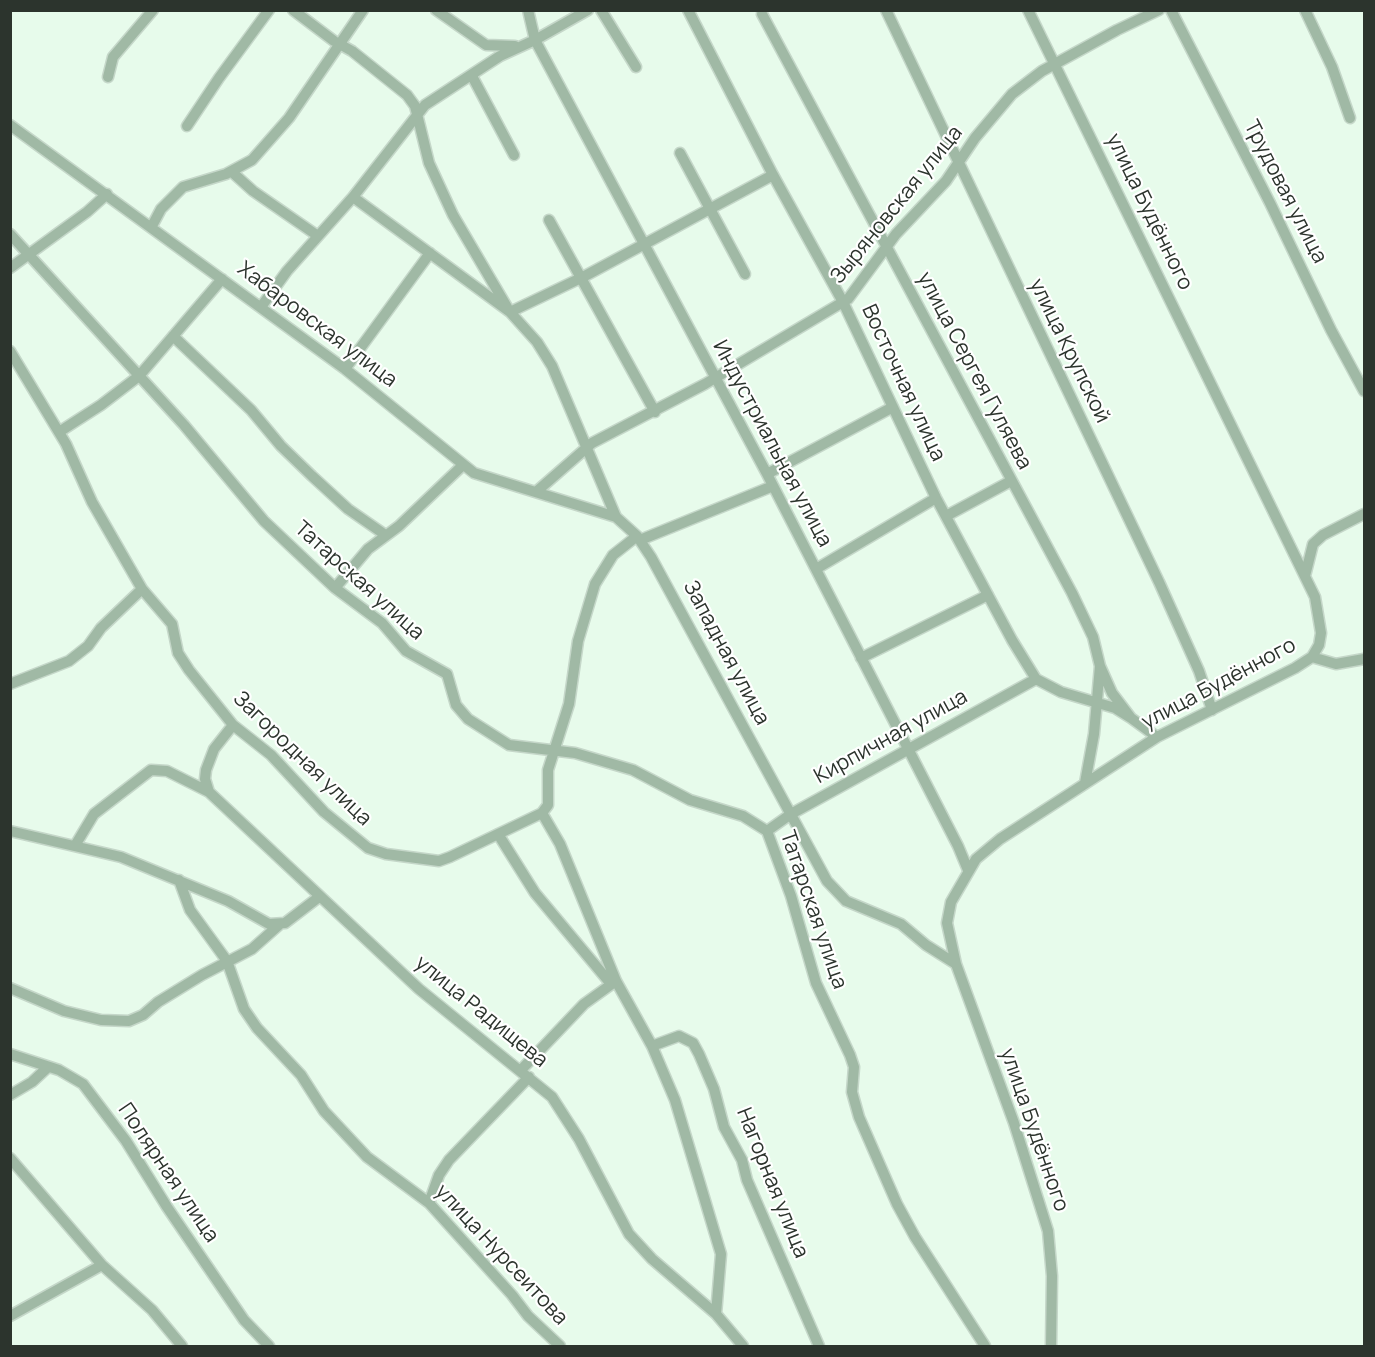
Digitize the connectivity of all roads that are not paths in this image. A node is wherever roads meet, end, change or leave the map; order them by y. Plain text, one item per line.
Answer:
1 (153, 10) edge
2 (269, 10) edge
3 (293, 10) edge
4 (363, 10) edge
5 (436, 10) edge
6 (528, 10) edge
7 (588, 10) edge
8 (601, 10) edge
9 (688, 10) edge
10 (886, 10) edge
11 (1028, 10) edge
12 (1159, 10) edge
13 (1171, 10) edge
14 (1305, 10) edge
15 (762, 14) dead end
16 (535, 40) junction
17 (340, 45) junction
18 (519, 46) junction
19 (1055, 64) junction
20 (636, 67) dead end
21 (472, 76) junction
22 (108, 77) dead end
23 (416, 109) junction
24 (1350, 118) dead end
25 (10, 125) edge
26 (188, 126) dead end
27 (680, 153) dead end
28 (513, 155) dead end
29 (958, 163) junction
30 (232, 172) junction
31 (772, 174) junction
32 (107, 194) junction
33 (354, 197) junction
34 (710, 208) junction
35 (549, 220) dead end
36 (152, 226) junction
37 (10, 234) edge
38 (318, 236) junction
39 (644, 243) junction
40 (886, 248) junction
41 (430, 253) junction
42 (29, 256) junction
43 (10, 268) edge
44 (746, 274) dead end
45 (583, 277) junction
46 (222, 279) junction
47 (843, 302) junction
48 (261, 307) junction
49 (510, 312) junction
50 (173, 336) junction
51 (10, 351) edge
52 (345, 369) junction
53 (139, 376) junction
54 (716, 378) junction
55 (1365, 391) edge
56 (893, 407) junction
57 (655, 412) junction
58 (59, 432) junction
59 (585, 449) junction
60 (462, 465) junction
61 (767, 474) junction
62 (1011, 481) junction
63 (773, 486) junction
64 (536, 492) junction
65 (936, 498) junction
66 (1365, 514) edge
67 (948, 515) junction
68 (616, 517) junction
69 (384, 534) junction
70 (639, 538) junction
71 (816, 569) junction
72 (1305, 576) junction
73 (335, 588) junction
74 (142, 589) junction
75 (988, 595) junction
76 (1312, 657) junction
77 (861, 658) junction
78 (1365, 659) edge
79 (1100, 666) junction
80 (1036, 679) junction
81 (10, 684) edge
82 (1096, 701) junction
83 (1212, 710) junction
84 (1131, 718) junction
85 (233, 726) junction
86 (1157, 737) junction
87 (554, 751) junction
88 (909, 751) junction
89 (1085, 783) junction
90 (209, 792) junction
91 (542, 813) junction
92 (791, 814) junction
93 (10, 831) edge
94 (766, 831) junction
95 (498, 834) junction
96 (76, 844) junction
97 (968, 870) junction
98 (179, 880) junction
99 (319, 897) junction
100 (279, 925) junction
101 (227, 962) junction
102 (956, 964) junction
103 (614, 982) junction
104 (10, 988) edge
105 (652, 1046) junction
106 (10, 1054) edge
107 (47, 1068) junction
108 (525, 1074) junction
109 (10, 1095) edge
110 (12, 1163) edge
111 (429, 1203) junction
112 (102, 1264) junction
113 (716, 1314) junction
114 (10, 1316) edge
115 (182, 1347) edge
116 (269, 1347) edge
117 (560, 1347) edge
118 (743, 1347) edge
119 (819, 1347) edge
120 (985, 1347) edge
121 (1051, 1347) edge

1 - 22 street
2 - 26 street
3 - 17 street
4 - 17 street
5 - 18 street
6 - 16 street, Индустриальная улица
7 - 16 street
8 - 20 street
9 - 31 street, Восточная улица
10 - 29 street, улица Крупской
11 - 19 street, улица Будённого
12 - 19 street, Зыряновская улица
13 - 55 street, Трудовая улица
14 - 24 street
15 - 40 street, улица Сергея Гуляева
16 - 18 street
16 - 39 street, Индустриальная улица
17 - 23 street
17 - 30 street
18 - 21 street
19 - 29 street, Зыряновская улица
19 - 72 street, улица Будённого
21 - 23 street
21 - 28 street
23 - 33 street
23 - 49 street, Западная улица
25 - 32 street, Хабаровская улица
27 - 34 street
29 - 40 street, Зыряновская улица
29 - 83 street, улица Крупской
30 - 36 street
30 - 38 street
31 - 34 street
31 - 47 street, Восточная улица
32 - 36 street, Хабаровская улица
32 - 42 street
33 - 38 street
33 - 41 street, Западная улица
34 - 39 street
34 - 44 street
35 - 45 street
36 - 46 street, Хабаровская улица
37 - 42 street, Татарская улица
38 - 48 street
39 - 45 street
39 - 54 street, Индустриальная улица
40 - 47 street, Зыряновская улица
40 - 62 street, улица Сергея Гуляева
41 - 49 street, Западная улица
41 - 52 street
42 - 43 street
42 - 53 street, Татарская улица
45 - 49 street
45 - 57 street
46 - 48 street, Хабаровская улица
46 - 50 street
47 - 54 street, Зыряновская улица
47 - 56 street, Восточная улица
48 - 52 street, Хабаровская улица
49 - 59 street, Западная улица
50 - 53 street
50 - 69 street
51 - 58 street, Загородная улица
52 - 60 street, Хабаровская улица
53 - 58 street
53 - 73 street, Татарская улица
54 - 57 street, Зыряновская улица
54 - 61 street, Индустриальная улица
56 - 61 street
56 - 65 street, Восточная улица
57 - 59 street, Зыряновская улица
58 - 74 street, Загородная улица
59 - 64 street, Зыряновская улица
59 - 68 street, Западная улица
60 - 64 street, Хабаровская улица
60 - 69 street
61 - 63 street, Индустриальная улица
62 - 67 street
62 - 79 street, улица Сергея Гуляева
63 - 70 street
63 - 71 street, Индустриальная улица
64 - 68 street, Хабаровская улица
65 - 67 street, Восточная улица
65 - 71 street
66 - 72 street
67 - 75 street, Восточная улица
68 - 70 street, Западная улица
69 - 73 street
70 - 87 street
70 - 92 street, Западная улица
71 - 77 street, Индустриальная улица
72 - 76 street, улица Будённого
73 - 87 street, Татарская улица
74 - 81 street
74 - 85 street, Загородная улица
75 - 77 street
75 - 80 street, Восточная улица
76 - 78 street
76 - 83 street, улица Будённого
77 - 88 street, Индустриальная улица
79 - 82 street
79 - 84 street, улица Сергея Гуляева
80 - 82 street
80 - 88 street, Кирпичная улица
82 - 84 street
82 - 89 street
83 - 86 street, улица Будённого
84 - 86 street, улица Сергея Гуляева
85 - 90 street
85 - 95 street, Загородная улица
86 - 89 street, улица Будённого
87 - 91 street
87 - 94 street, Татарская улица
88 - 92 street, Кирпичная улица
88 - 97 street, Индустриальная улица
89 - 97 street, улица Будённого
90 - 96 street, улица Радищева
90 - 99 street, улица Радищева
91 - 95 street, Загородная улица
91 - 103 street
92 - 94 street, Кирпичная улица
92 - 102 street, Западная улица
93 - 96 street
94 - 120 street, Татарская улица
95 - 103 street
96 - 98 street
97 - 102 street, улица Будённого
98 - 100 street
98 - 101 street, улица Нурсеитова
99 - 100 street
99 - 108 street, улица Радищева
100 - 101 street
101 - 104 street
101 - 111 street, улица Нурсеитова
102 - 121 street, улица Будённого
103 - 105 street
103 - 108 street
105 - 113 street
105 - 119 street, Нагорная улица
106 - 107 street, Полярная улица
107 - 109 street
107 - 116 street, Полярная улица
108 - 111 street
108 - 113 street, улица Радищева
110 - 112 street
111 - 117 street, улица Нурсеитова
112 - 114 street
112 - 115 street
113 - 118 street, улица Радищева

